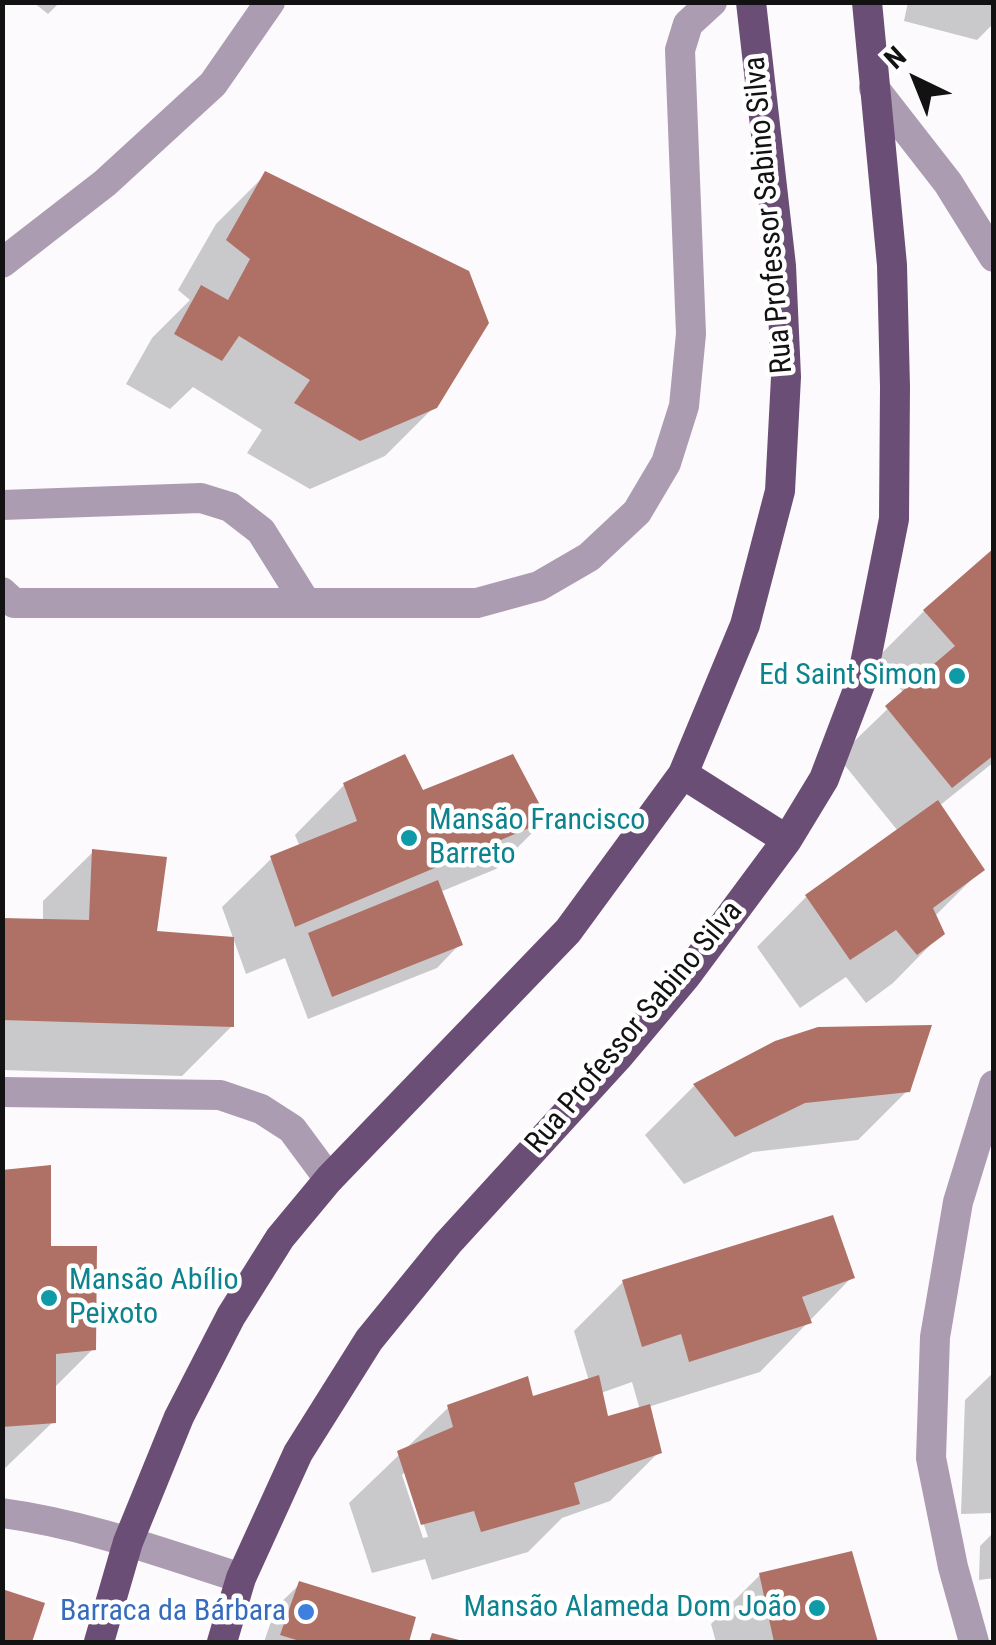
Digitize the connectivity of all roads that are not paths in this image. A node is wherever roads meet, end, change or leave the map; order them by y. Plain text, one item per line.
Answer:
1 (270, 2) edge
2 (712, 2) edge
3 (750, 2) edge
4 (867, 2) edge
5 (874, 88) junction
6 (994, 257) edge
7 (2, 264) edge
8 (2, 505) edge
9 (2, 592) edge
10 (306, 603) junction
11 (683, 774) junction
12 (787, 840) junction
13 (994, 1085) edge
14 (2, 1092) edge
15 (329, 1178) junction
16 (2, 1513) edge
17 (128, 1542) junction
18 (240, 1578) junction
19 (99, 1642) edge
20 (222, 1642) edge
21 (974, 1642) edge

1 - 7 street
2 - 10 street
3 - 11 main road, Rua Professor Sabino Silva
4 - 5 main road, Rua Professor Sabino Silva
5 - 6 street
5 - 12 main road, Rua Professor Sabino Silva
8 - 10 street
9 - 10 street
11 - 12 main road
11 - 15 main road, Rua Professor Sabino Silva
12 - 18 main road, Rua Professor Sabino Silva
13 - 21 street
14 - 15 street
15 - 17 main road, Rua Professor Sabino Silva
16 - 17 street
17 - 18 street
17 - 19 main road, Rua Professor Sabino Silva
18 - 20 main road, Rua Professor Sabino Silva

